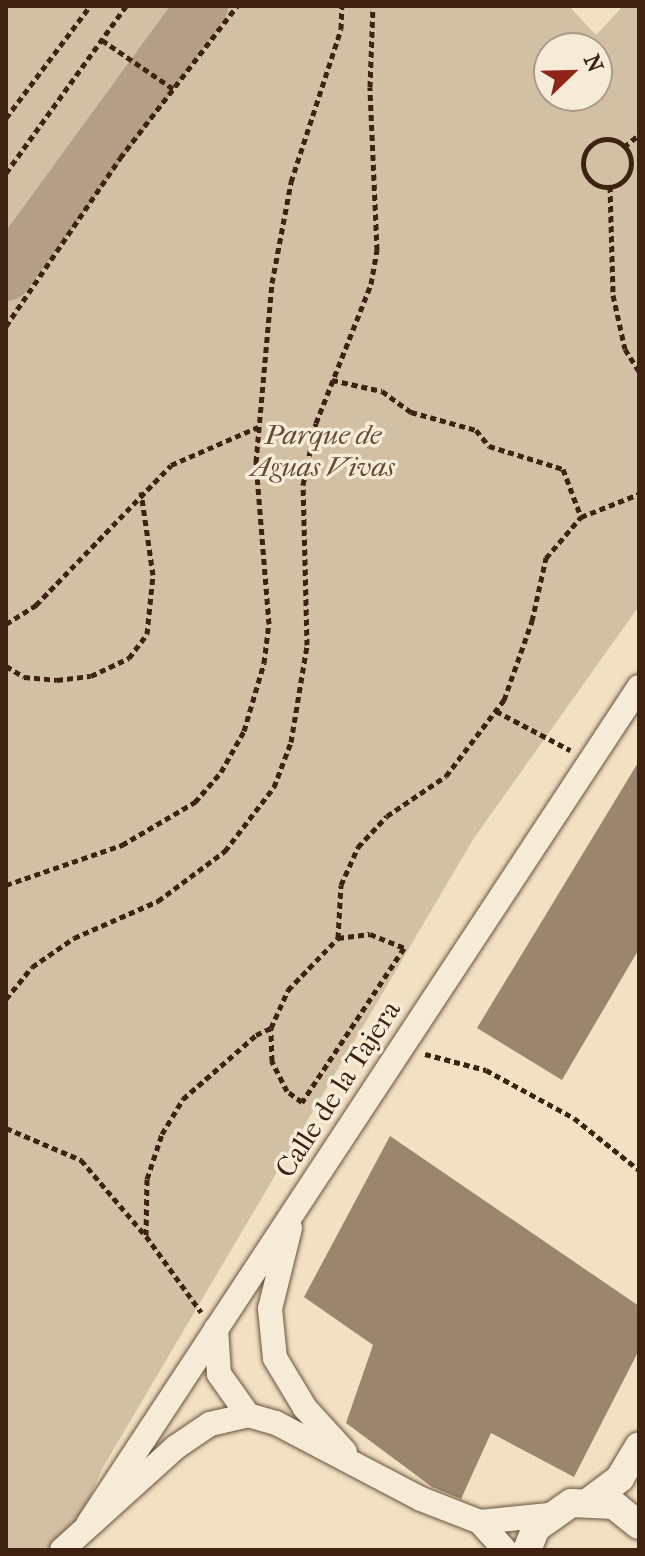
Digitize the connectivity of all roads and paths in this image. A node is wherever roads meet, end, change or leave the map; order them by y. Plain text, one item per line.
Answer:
1 (90, 6) edge
2 (126, 6) edge
3 (237, 6) edge
4 (342, 6) edge
5 (373, 6) edge
6 (102, 40) junction
7 (175, 90) junction
8 (6, 118) edge
9 (639, 135) edge
10 (624, 147) junction
11 (6, 173) edge
12 (610, 186) junction
13 (6, 326) edge
14 (639, 371) edge
15 (332, 380) junction
16 (258, 427) junction
17 (141, 491) junction
18 (639, 494) edge
19 (581, 517) junction
20 (6, 624) edge
21 (6, 666) edge
22 (639, 687) edge
23 (496, 711) junction
24 (589, 760) junction
25 (6, 885) edge
26 (338, 938) junction
27 (6, 999) edge
28 (271, 1028) junction
29 (401, 1048) junction
30 (6, 1128) edge
31 (639, 1170) edge
32 (294, 1209) junction
33 (146, 1236) junction
34 (216, 1329) junction
35 (248, 1415) junction
36 (639, 1446) edge
37 (357, 1466) junction
38 (590, 1501) junction
39 (549, 1515) junction
40 (480, 1522) junction
41 (88, 1524) junction
42 (639, 1525) edge
43 (62, 1550) edge
44 (505, 1550) edge
45 (527, 1550) edge

1 - 8 path
2 - 6 path
3 - 7 path
4 - 16 path
5 - 15 path
6 - 7 path
6 - 11 path
7 - 13 path
9 - 10 path
10 - 12 path
10 - 12 path
12 - 14 path
15 - 19 path
15 - 27 path
16 - 17 path
16 - 25 path
17 - 20 path
17 - 21 path
18 - 19 path
19 - 23 path
22 - 24 street, Calle de la Tajera
23 - 24 path
23 - 26 path
24 - 29 street, Calle de la Tajera
26 - 28 path
26 - 28 path
28 - 33 path
29 - 31 path
29 - 32 street, Calle de la Tajera
30 - 33 path
32 - 34 street, Calle de la Tajera
32 - 37 street
33 - 34 path
34 - 35 street
34 - 41 street, Calle de la Tajera
35 - 37 street
35 - 41 street, Calle de la Tajera
36 - 38 street
37 - 40 street
38 - 39 street
38 - 42 street
39 - 40 street
39 - 45 street
40 - 44 street
41 - 43 street, Calle de la Tajera

